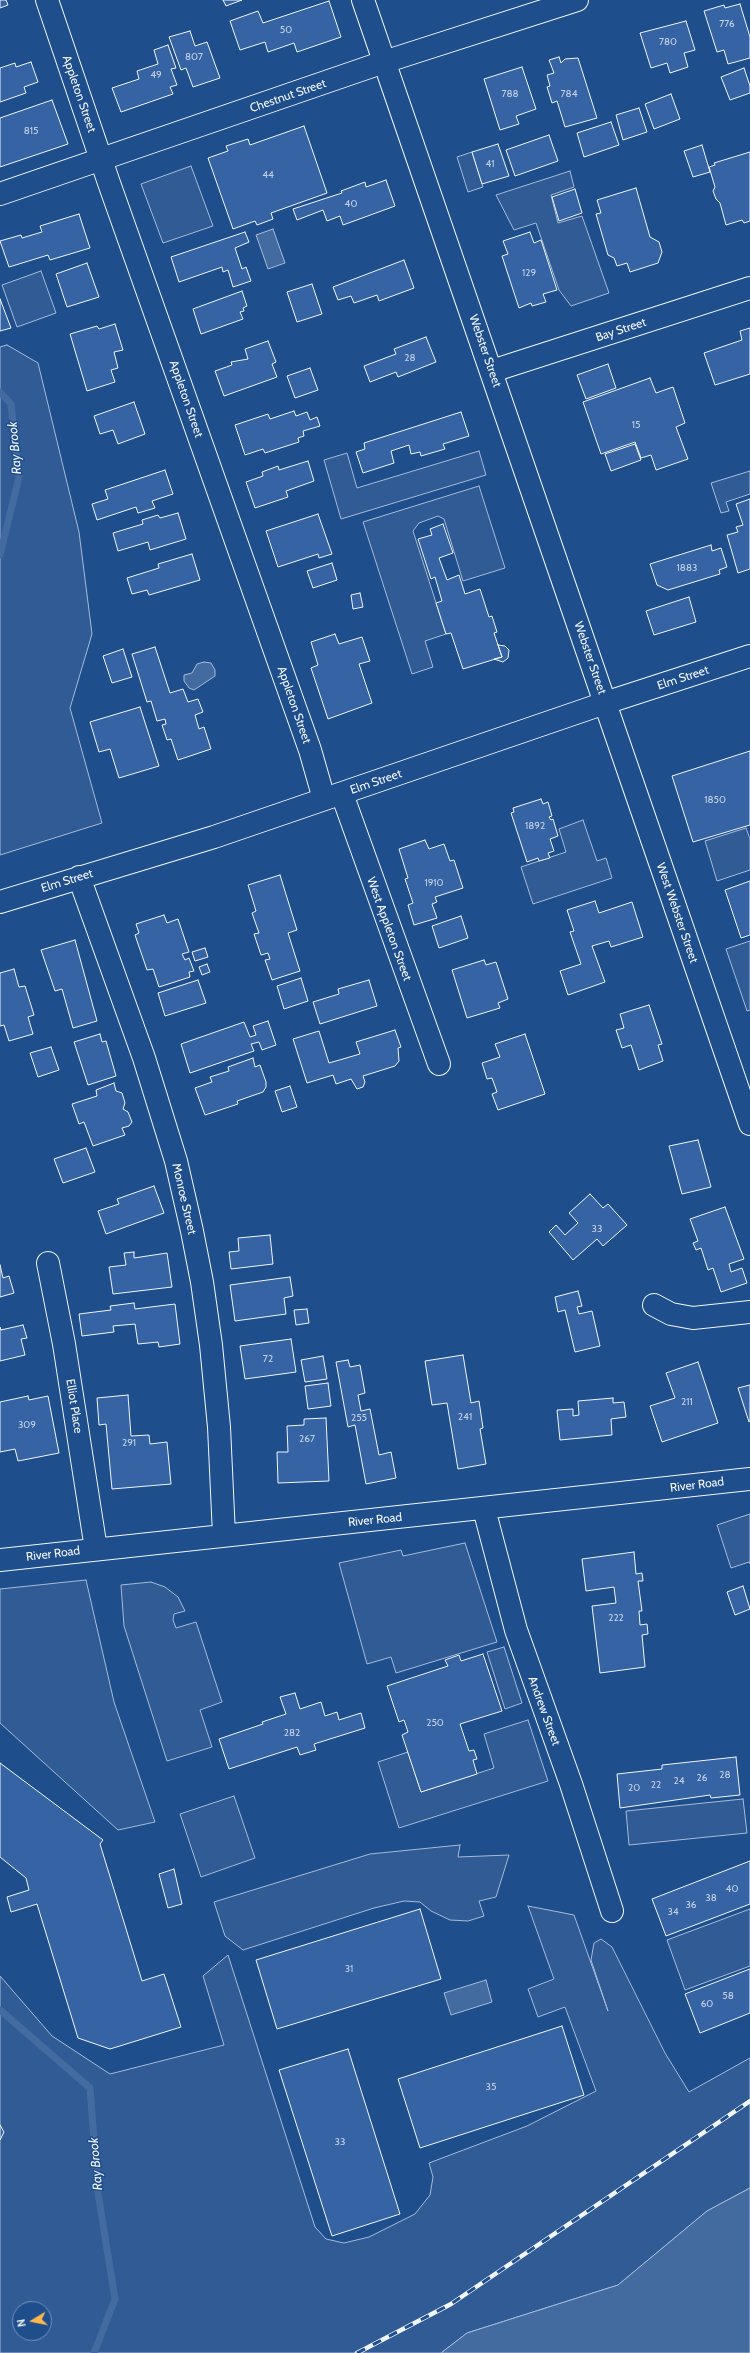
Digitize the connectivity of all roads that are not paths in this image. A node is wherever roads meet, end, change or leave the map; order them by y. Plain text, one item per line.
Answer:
1 (47, 0) edge
2 (363, 0) edge
3 (577, 0) edge
4 (384, 62) junction
5 (101, 160) junction
6 (0, 194) edge
7 (750, 288) edge
8 (492, 371) junction
9 (750, 656) edge
10 (605, 703) junction
11 (333, 797) junction
12 (79, 877) junction
13 (0, 902) edge
14 (439, 1064) dead end
15 (750, 1124) edge
16 (48, 1263) dead end
17 (654, 1305) dead end
18 (750, 1312) edge
19 (750, 1479) edge
20 (484, 1509) junction
21 (224, 1535) junction
22 (96, 1549) junction
23 (0, 1560) edge
24 (612, 1911) dead end

1 - 5 street, Appleton Street
2 - 4 street, Webster Street
3 - 4 street, Chestnut Street
4 - 5 street, Chestnut Street
4 - 8 street, Webster Street
5 - 6 street, Chestnut Street
5 - 11 street, Appleton Street
7 - 8 street, Bay Street
8 - 10 street, Webster Street
9 - 10 street, Elm Street
10 - 11 street, Elm Street
10 - 15 street, West Webster Street
11 - 12 street, Elm Street
11 - 14 street, West Appleton Street
12 - 13 street, Elm Street
12 - 21 street, Monroe Street
16 - 22 street, Elliot Place
17 - 18 street
19 - 20 street, River Road
20 - 21 street, River Road
20 - 24 street, Andrew Street
21 - 22 street, River Road
22 - 23 street, River Road

